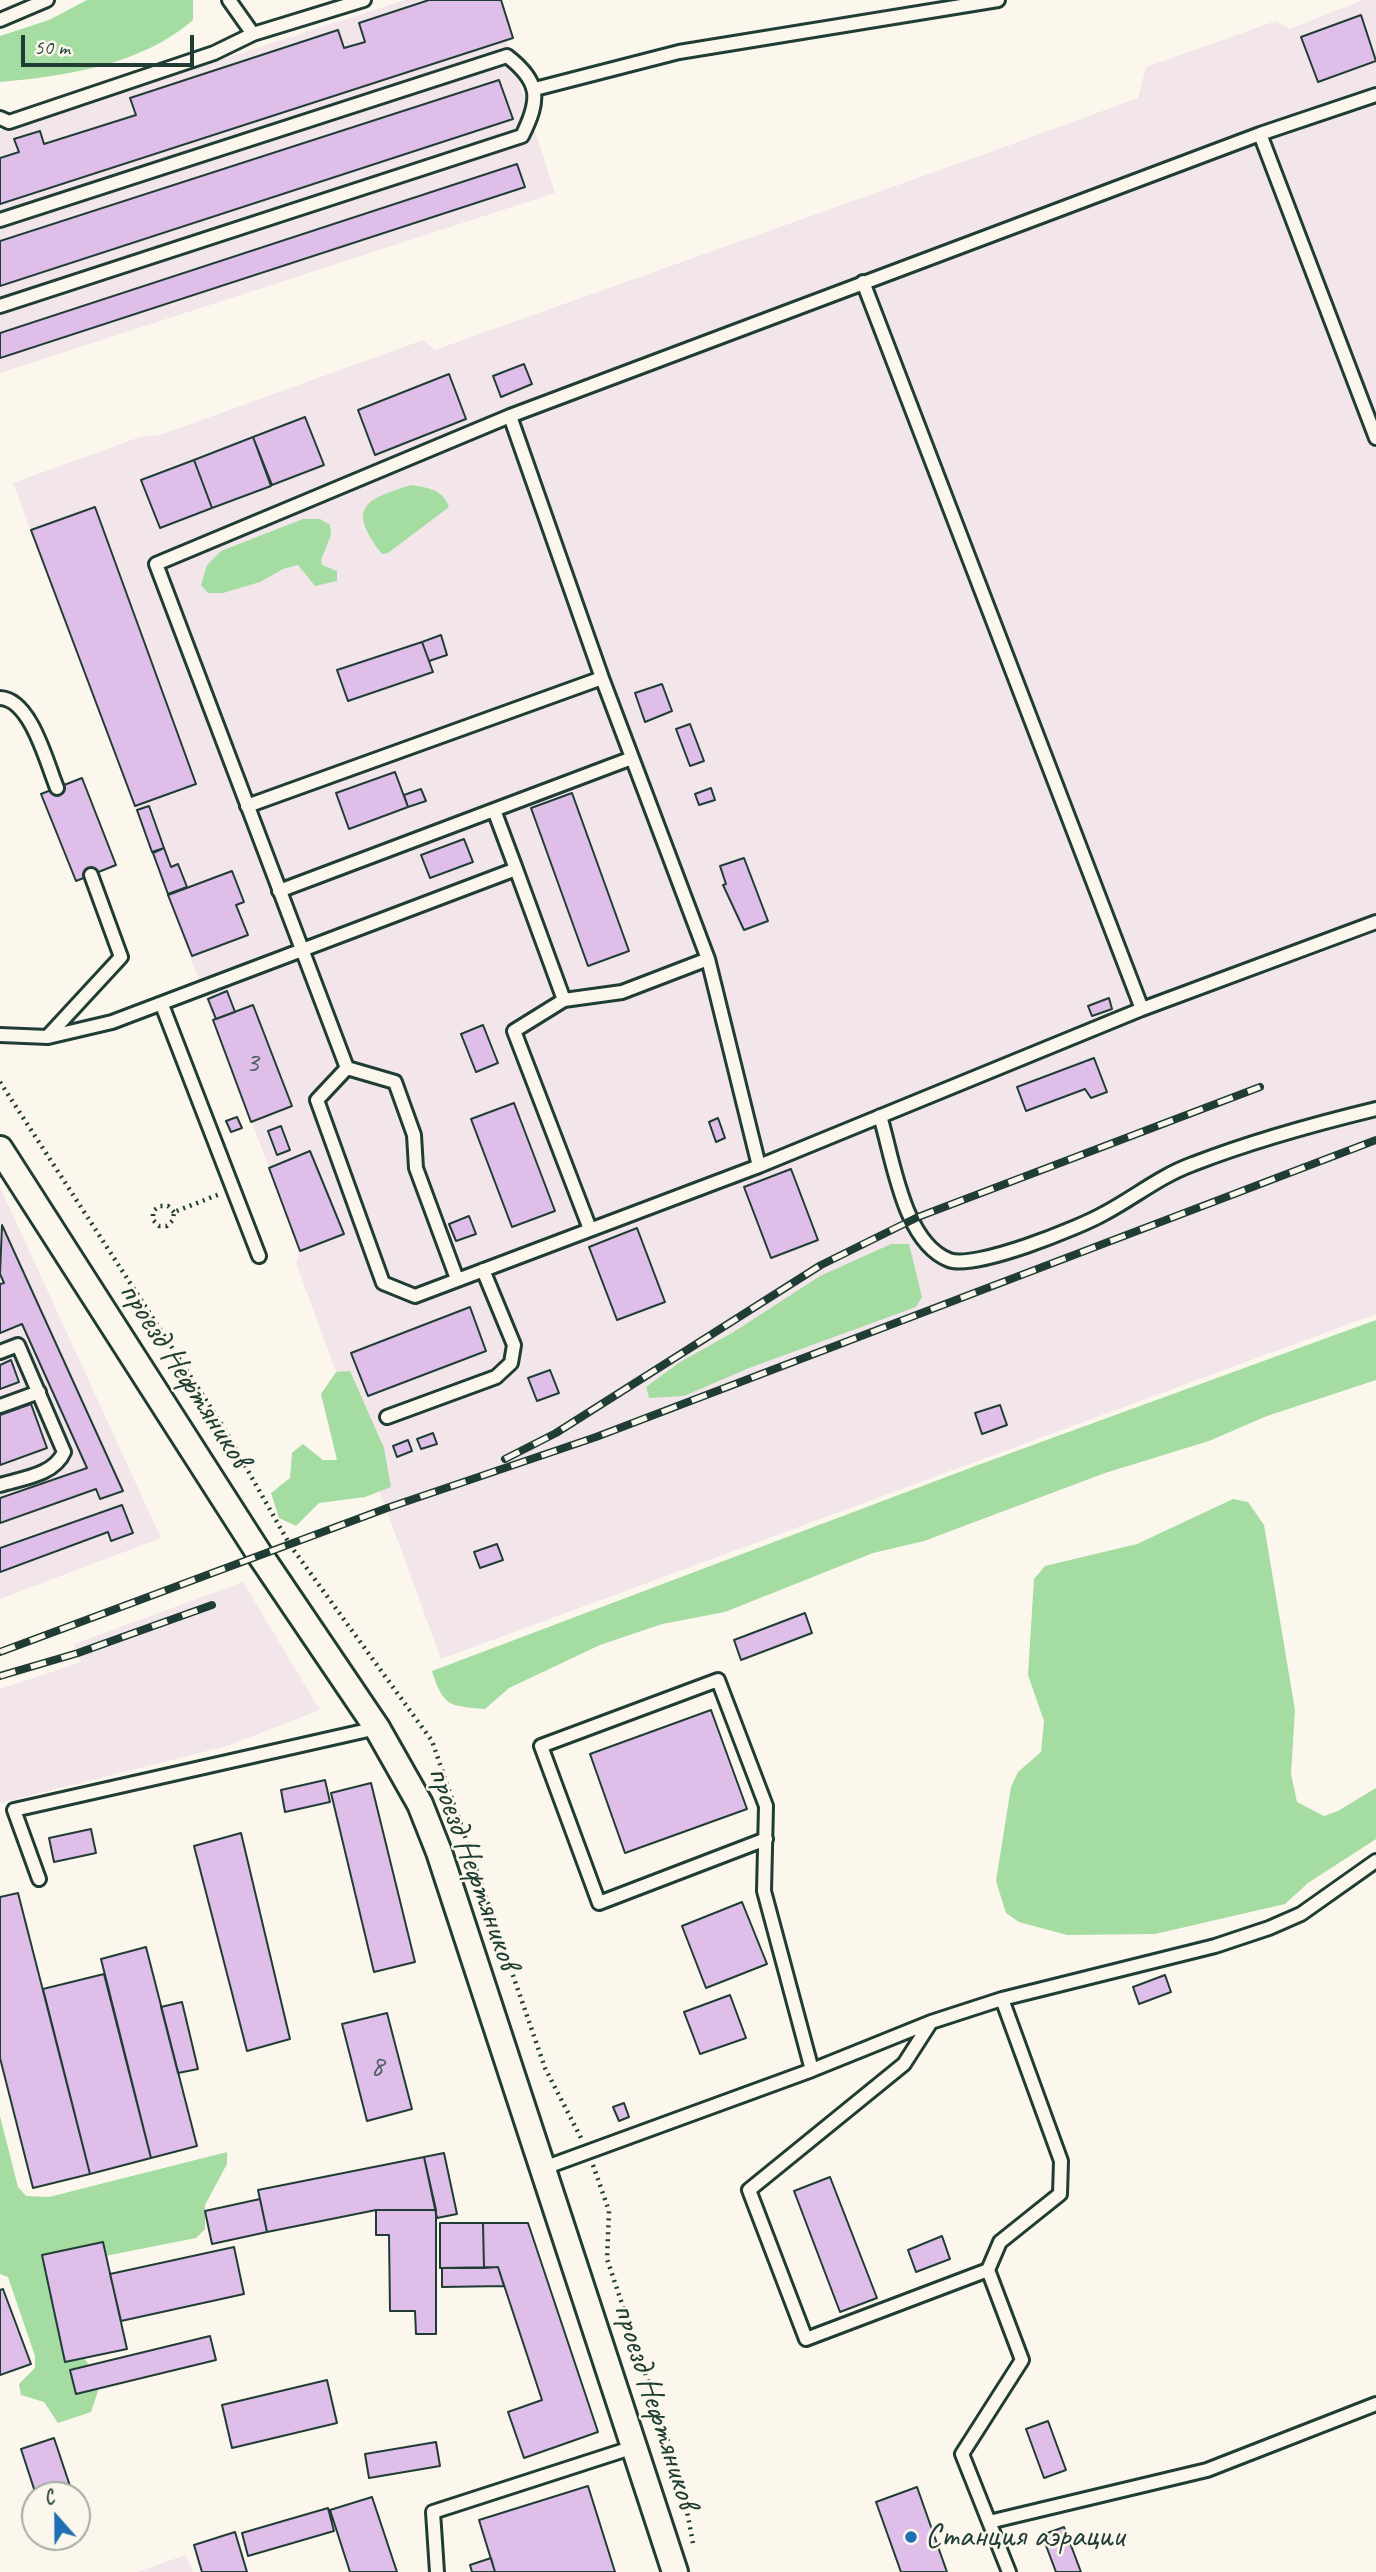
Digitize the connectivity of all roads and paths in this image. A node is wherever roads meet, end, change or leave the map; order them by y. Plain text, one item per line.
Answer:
1 (47, 0) edge
2 (229, 0) edge
3 (364, 0) edge
4 (998, 0) edge
5 (0, 19) edge
6 (253, 34) junction
7 (536, 89) junction
8 (1376, 95) edge
9 (0, 118) edge
10 (1260, 134) junction
11 (0, 220) edge
12 (863, 282) junction
13 (0, 306) edge
14 (510, 416) junction
15 (1376, 438) edge
16 (602, 678) junction
17 (0, 698) edge
18 (632, 758) junction
19 (57, 788) dead end
20 (247, 806) junction
21 (494, 810) junction
22 (516, 869) junction
23 (91, 875) dead end
24 (279, 891) junction
25 (1376, 922) edge
26 (301, 950) junction
27 (708, 960) junction
28 (564, 1000) junction
29 (162, 1005) junction
30 (1142, 1009) junction
31 (0, 1035) edge
32 (48, 1037) junction
33 (347, 1068) junction
34 (1376, 1109) edge
35 (880, 1116) junction
36 (0, 1149) edge
37 (759, 1166) junction
38 (233, 1189) junction
39 (174, 1212) junction
40 (590, 1229) junction
41 (259, 1256) dead end
42 (484, 1270) junction
43 (457, 1279) junction
44 (0, 1352) edge
45 (39, 1392) junction
46 (0, 1406) edge
47 (387, 1417) dead end
48 (0, 1485) edge
49 (377, 1728) junction
50 (766, 1839) junction
51 (1376, 1861) edge
52 (39, 1880) dead end
53 (1002, 1999) junction
54 (932, 2022) junction
55 (813, 2070) junction
56 (541, 2169) junction
57 (988, 2270) junction
58 (1376, 2403) edge
59 (634, 2447) junction
60 (989, 2522) junction
61 (437, 2572) edge
62 (676, 2572) edge
63 (1009, 2572) edge

1 - 5 lane
2 - 6 lane
3 - 6 lane
4 - 7 lane
6 - 9 lane
7 - 11 lane
7 - 13 lane
8 - 10 lane
10 - 12 lane
10 - 15 lane
12 - 14 lane
12 - 30 lane
14 - 16 lane
14 - 20 lane
16 - 18 lane
16 - 20 lane
17 - 19 lane
18 - 21 lane
18 - 27 lane
20 - 24 lane
21 - 22 lane
21 - 24 lane
22 - 26 lane
22 - 28 lane
23 - 32 lane
24 - 26 lane
25 - 30 lane
26 - 29 lane
26 - 33 lane
27 - 28 lane
27 - 37 lane
28 - 40 lane
29 - 32 lane
29 - 38 lane
30 - 35 lane
31 - 32 lane
33 - 43 lane
33 - 43 lane
34 - 35 lane
35 - 37 lane
36 - 49 street, проезд Нефтяников
37 - 40 lane
38 - 39 path
38 - 41 lane
39 - 39 path
40 - 42 lane
42 - 43 lane
42 - 47 lane
44 - 45 lane
45 - 46 lane
45 - 48 lane
49 - 52 lane
49 - 56 street, проезд Нефтяников
50 - 50 lane
50 - 55 lane
51 - 53 lane
53 - 54 lane
53 - 57 lane
54 - 55 lane
54 - 57 lane
55 - 56 lane
56 - 59 street, проезд Нефтяников
57 - 60 lane
58 - 60 lane
59 - 61 lane
59 - 62 street, проезд Нефтяников
60 - 63 lane

